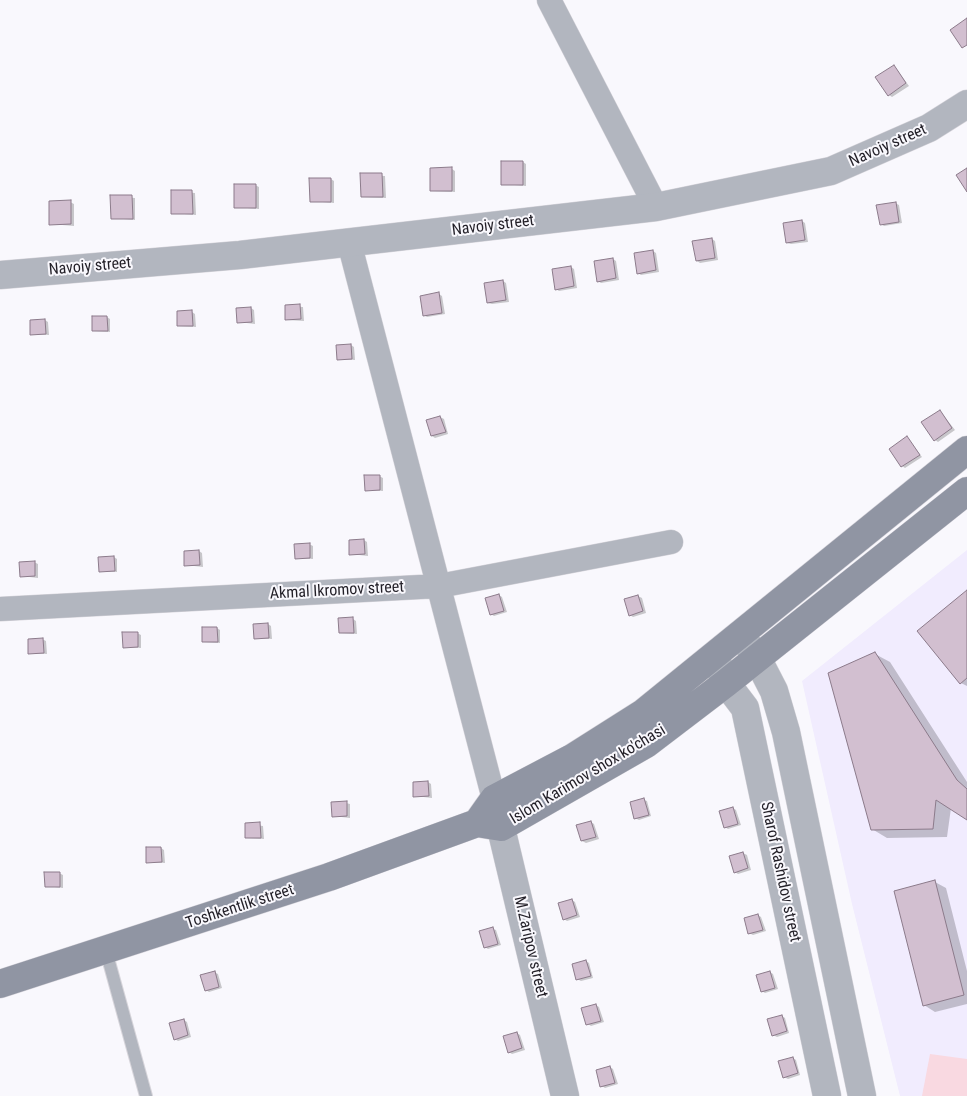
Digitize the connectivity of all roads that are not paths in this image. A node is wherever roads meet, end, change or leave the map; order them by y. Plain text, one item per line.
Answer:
1 (549, 0) edge
2 (967, 104) edge
3 (656, 207) junction
4 (349, 242) junction
5 (0, 275) edge
6 (967, 450) edge
7 (967, 491) edge
8 (671, 542) dead end
9 (438, 586) junction
10 (0, 610) edge
11 (740, 634) junction
12 (714, 656) junction
13 (758, 658) junction
14 (770, 682) junction
15 (733, 692) junction
16 (494, 799) junction
17 (489, 825) junction
18 (106, 951) junction
19 (0, 984) edge
20 (146, 1096) edge
21 (564, 1096) edge
22 (827, 1096) edge
23 (862, 1096) edge

1 - 3 street
2 - 3 street, Navoiy street
3 - 4 street, Navoiy street
4 - 5 street, Navoiy street
4 - 9 street
6 - 11 main road, Islom Karimov shox ko'chasi
7 - 13 main road, Islom Karimov shox ko'chasi
8 - 9 street, Akmal Ikromov street
9 - 10 street, Akmal Ikromov street
9 - 16 street
11 - 12 main road, Islom Karimov shox ko'chasi
11 - 13 street
12 - 15 street, Sharof Rashidov street
12 - 16 main road, Islom Karimov shox ko'chasi
13 - 14 street
13 - 15 main road, Islom Karimov shox ko'chasi
14 - 15 street
14 - 23 street
15 - 17 main road, Islom Karimov shox ko'chasi
15 - 22 street, Sharof Rashidov street
16 - 17 main road, Islom Karimov shox ko'chasi
17 - 18 main road, Toshkentlik street
17 - 21 street, M.Zaripov street
18 - 19 main road, Toshkentlik street
18 - 20 lane

